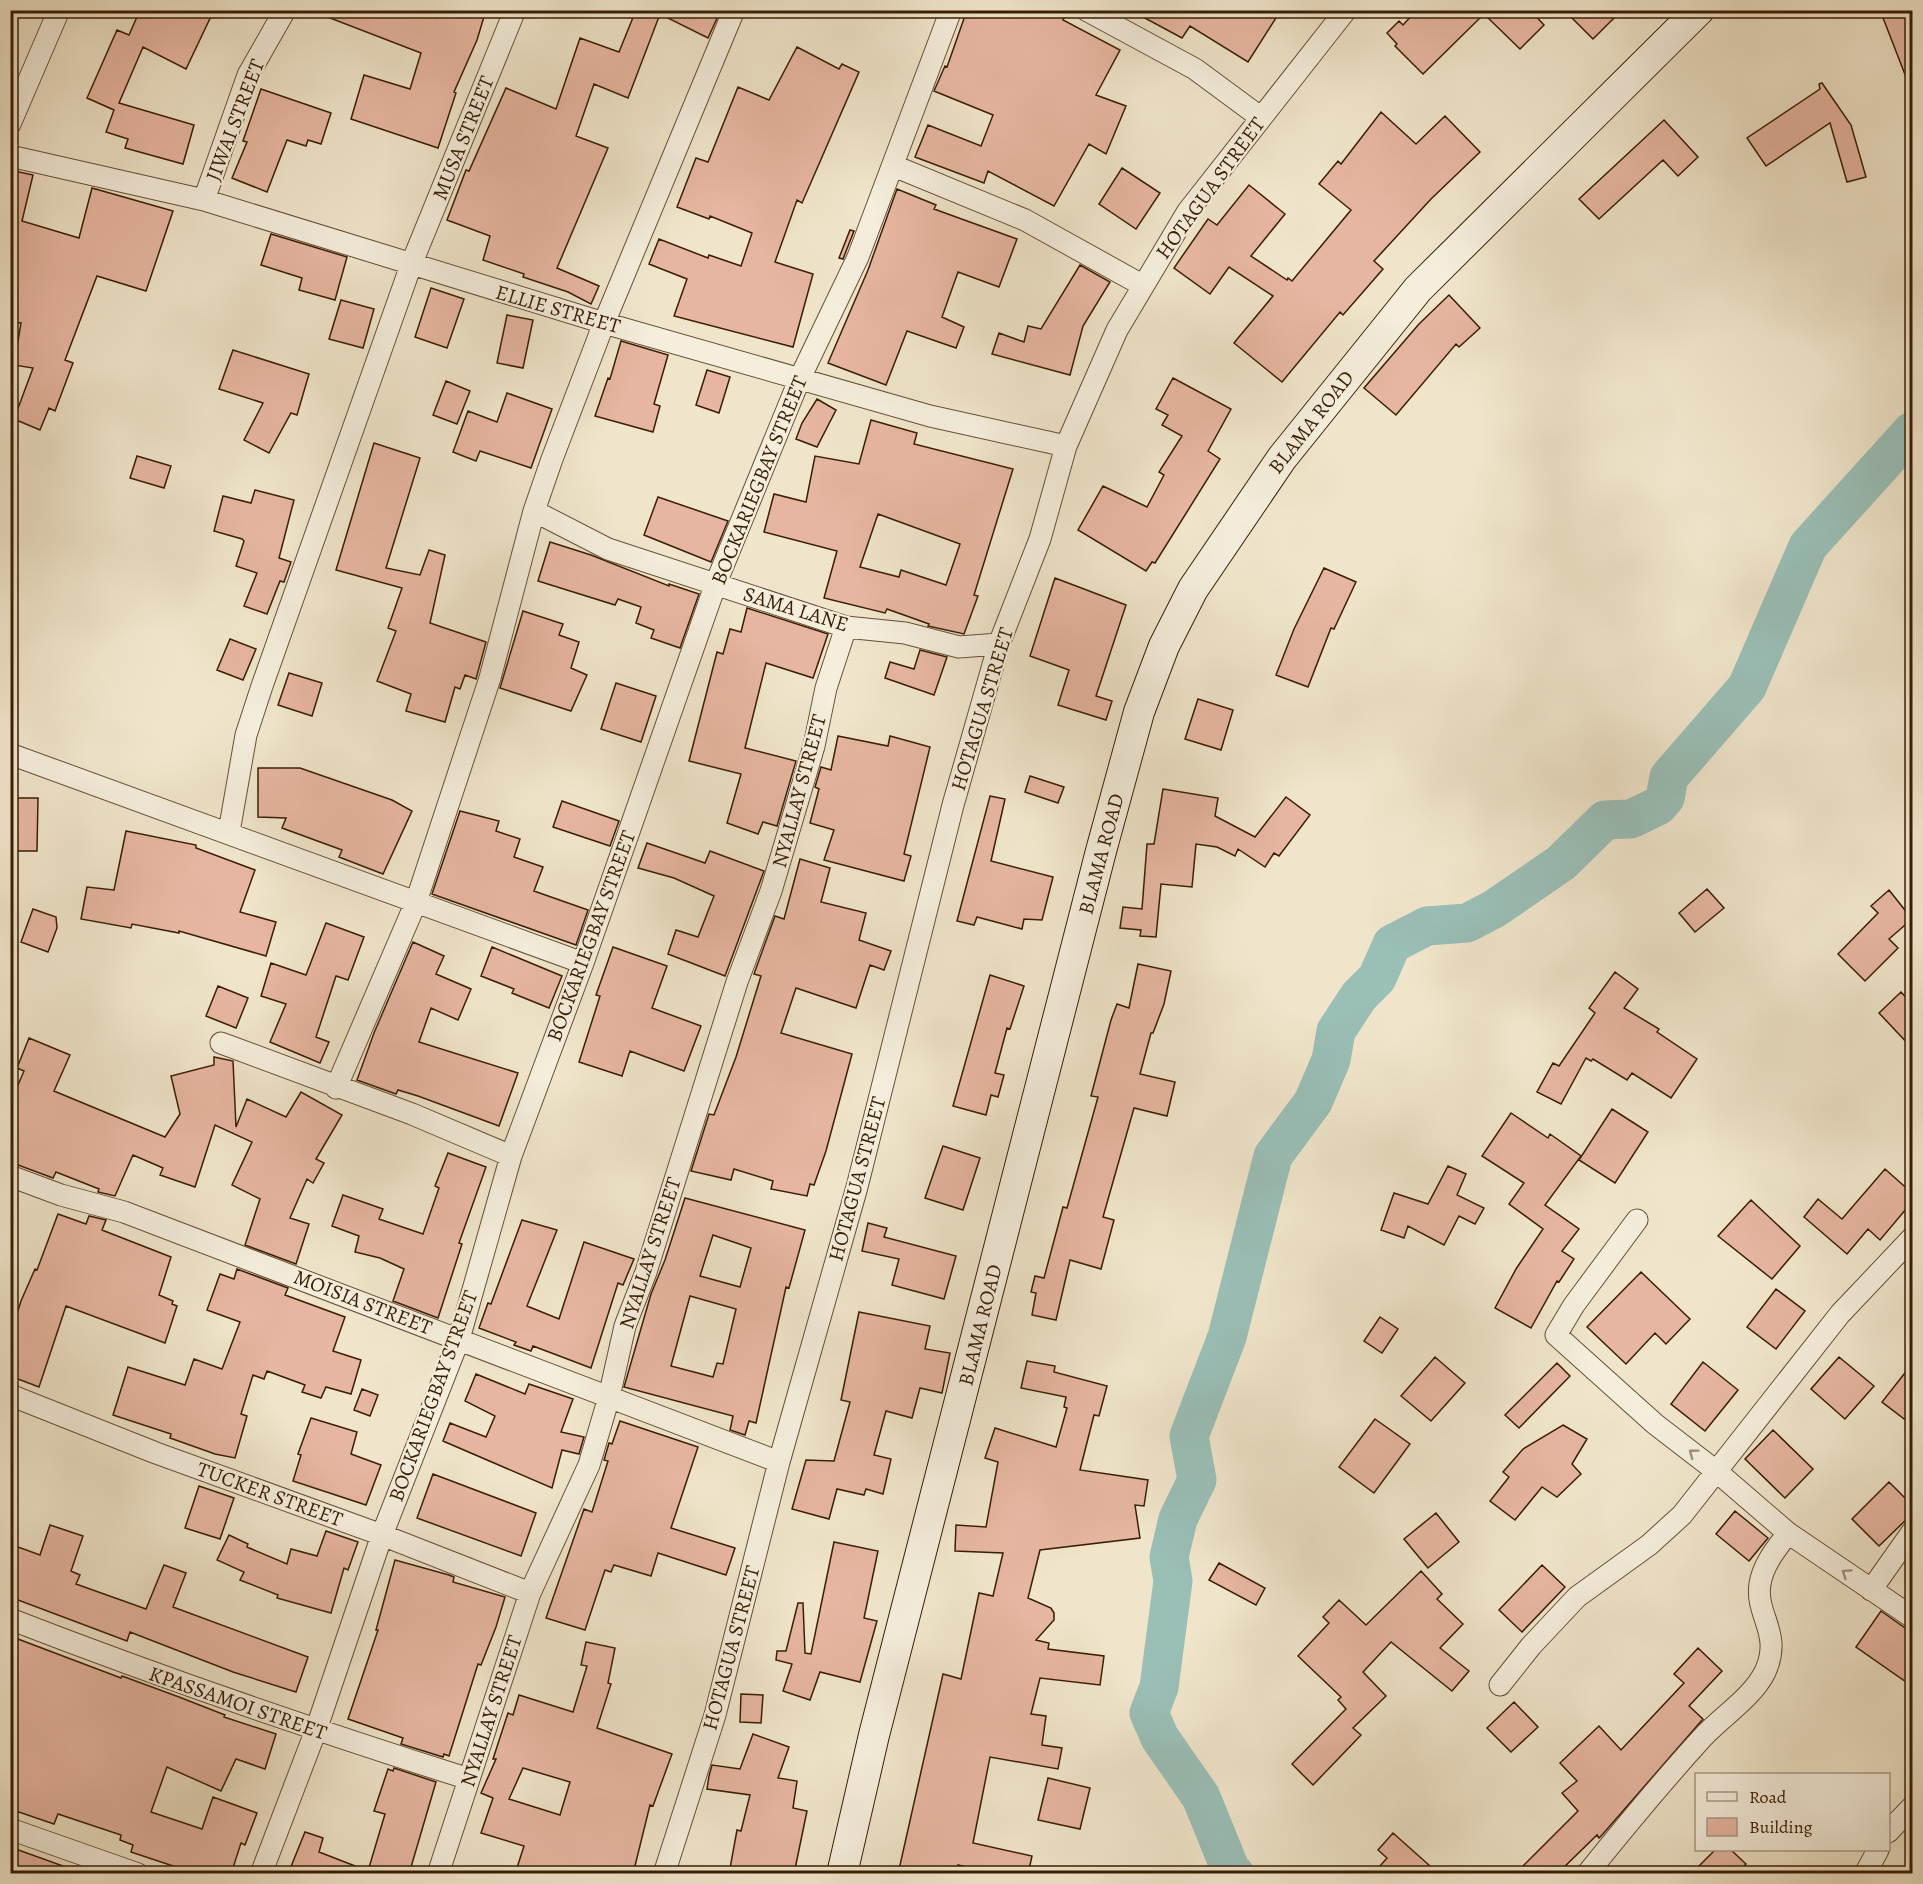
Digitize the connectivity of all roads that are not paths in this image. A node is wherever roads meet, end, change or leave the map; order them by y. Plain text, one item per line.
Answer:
1 (59, 10) edge
2 (285, 10) edge
3 (515, 10) edge
4 (734, 10) edge
5 (951, 10) edge
6 (1086, 10) edge
7 (1346, 10) edge
8 (1699, 10) edge
9 (1260, 117) junction
10 (10, 124) edge
11 (10, 156) edge
12 (894, 166) junction
13 (204, 200) junction
14 (411, 265) junction
15 (1142, 285) junction
16 (604, 323) junction
17 (800, 378) junction
18 (1066, 446) junction
19 (534, 511) junction
20 (717, 583) junction
21 (846, 627) junction
22 (999, 645) junction
23 (10, 754) edge
24 (229, 832) junction
25 (416, 902) junction
26 (583, 963) junction
27 (221, 1043) dead end
28 (336, 1088) junction
29 (512, 1156) junction
30 (10, 1176) edge
31 (1637, 1220) dead end
32 (1912, 1238) edge
33 (459, 1339) junction
34 (10, 1395) edge
35 (609, 1397) junction
36 (779, 1462) junction
37 (1716, 1471) junction
38 (1912, 1532) edge
39 (1788, 1533) junction
40 (382, 1535) junction
41 (1871, 1590) junction
42 (530, 1593) junction
43 (1912, 1617) edge
44 (10, 1618) edge
45 (1500, 1685) dead end
46 (316, 1730) junction
47 (469, 1779) junction
48 (1912, 1807) edge
49 (10, 1829) edge
50 (1890, 1830) edge
51 (1877, 1851) edge
52 (138, 1874) edge
53 (261, 1874) edge
54 (438, 1874) edge
55 (664, 1874) edge
56 (842, 1874) edge
57 (1587, 1874) edge
58 (1865, 1874) edge

1 - 10 street
2 - 13 street, JIWAI STREET
3 - 14 street, MUSA STREET
4 - 16 street
5 - 12 street, BOCKARIEGBAY STREET
6 - 9 street
7 - 9 street, HOTAGUA STREET
8 - 56 street, BLAMA ROAD
9 - 15 street, HOTAGUA STREET
11 - 13 street, ELLIE STREET
12 - 15 street
12 - 17 street, BOCKARIEGBAY STREET
13 - 14 street, ELLIE STREET
14 - 16 street, ELLIE STREET
14 - 24 street, MUSA STREET
15 - 18 street, HOTAGUA STREET
16 - 17 street, ELLIE STREET
16 - 19 street
17 - 18 street, ELLIE STREET
17 - 20 street, BOCKARIEGBAY STREET
18 - 22 street, HOTAGUA STREET
19 - 20 street, SAMA LANE
19 - 25 street
20 - 21 street, SAMA LANE
20 - 26 street, BOCKARIEGBAY STREET
21 - 22 street, SAMA LANE
21 - 35 street, NYALLAY STREET
22 - 36 street, HOTAGUA STREET
23 - 24 street
24 - 25 street
25 - 26 street
25 - 28 street
26 - 29 street, BOCKARIEGBAY STREET
27 - 28 street
28 - 29 street
29 - 33 street, BOCKARIEGBAY STREET
30 - 33 street, MOISIA STREET
37 -> 31 street
32 - 37 street
33 - 35 street, MOISIA STREET
33 - 40 street, BOCKARIEGBAY STREET
34 - 40 street, TUCKER STREET
35 - 36 street, MOISIA STREET
35 - 42 street, NYALLAY STREET
36 - 55 street, HOTAGUA STREET
37 - 39 street
37 - 45 street
38 - 41 street
41 -> 39 street
39 - 57 street
40 - 42 street, TUCKER STREET
40 - 46 street, BOCKARIEGBAY STREET
41 - 43 street
42 - 47 street, NYALLAY STREET
44 - 46 street, KPASSAMOI STREET
46 - 47 street, KPASSAMOI STREET
46 - 53 street, BOCKARIEGBAY STREET
47 - 54 street, NYALLAY STREET
48 - 50 street
49 - 52 street
51 - 58 street

